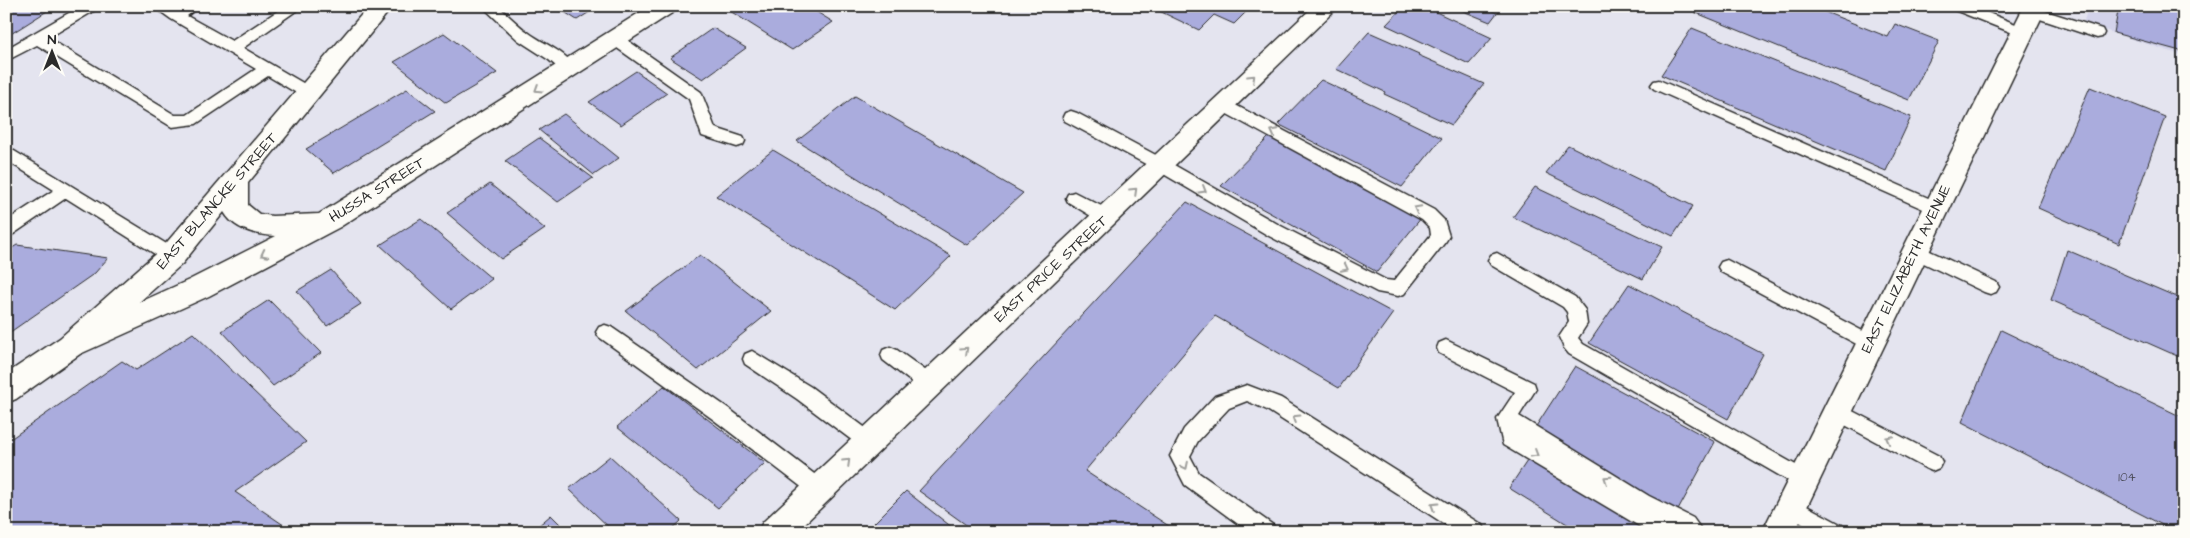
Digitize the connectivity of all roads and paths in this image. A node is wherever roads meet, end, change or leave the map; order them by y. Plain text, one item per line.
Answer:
1 (92, 6) edge
2 (160, 6) edge
3 (192, 6) edge
4 (296, 6) edge
5 (382, 6) edge
6 (489, 6) edge
7 (667, 6) edge
8 (1328, 6) edge
9 (1957, 6) edge
10 (176, 16) junction
11 (2030, 17) edge
12 (2097, 33) dead end
13 (37, 38) junction
14 (616, 39) junction
15 (232, 48) junction
16 (6, 56) edge
17 (267, 69) junction
18 (569, 69) junction
19 (1659, 85) dead end
20 (310, 94) junction
21 (1224, 105) junction
22 (1070, 117) dead end
23 (737, 141) dead end
24 (6, 152) edge
25 (1161, 165) junction
26 (235, 182) junction
27 (66, 190) junction
28 (1074, 198) dead end
29 (1936, 208) junction
30 (1107, 217) junction
31 (331, 220) junction
32 (6, 230) edge
33 (1915, 251) junction
34 (172, 256) junction
35 (1497, 260) dead end
36 (1727, 267) dead end
37 (1990, 287) dead end
38 (605, 332) dead end
39 (1870, 343) junction
40 (70, 346) junction
41 (1446, 348) dead end
42 (890, 355) dead end
43 (752, 359) dead end
44 (929, 384) junction
45 (6, 390) edge
46 (1837, 411) junction
47 (1507, 419) junction
48 (868, 441) junction
49 (1932, 462) dead end
50 (1803, 479) junction
51 (819, 489) junction
52 (1784, 519) edge
53 (774, 532) edge
54 (1266, 532) edge
55 (1475, 532) edge
56 (1668, 532) edge
57 (1693, 532) edge
58 (1835, 532) edge

1 - 13 lane
2 - 10 lane
3 - 10 lane
4 - 15 lane
5 - 20 street, EAST BLANCKE STREET
6 - 18 lane
7 - 14 street, HUSSA STREET
21 -> 8 street, EAST PRICE STREET
9 - 11 lane
10 - 15 lane
11 - 12 lane
11 - 29 street, EAST ELIZABETH AVENUE
13 - 16 lane
13 - 17 lane
14 - 18 street, HUSSA STREET
14 - 23 lane
15 - 17 lane
17 - 20 lane
18 -> 31 street, HUSSA STREET
19 - 29 lane
20 - 26 street, EAST BLANCKE STREET
21 - 25 street, EAST PRICE STREET
25 -> 21 lane
22 - 25 lane
24 - 27 lane
30 -> 25 street, EAST PRICE STREET
26 - 31 street
26 - 34 street, EAST BLANCKE STREET
27 - 32 lane
27 - 34 lane
28 - 30 lane
29 - 33 street, EAST ELIZABETH AVENUE
44 -> 30 street, EAST PRICE STREET
31 -> 40 street, HUSSA STREET
33 - 37 lane
33 - 39 street, EAST ELIZABETH AVENUE
34 - 40 street, EAST BLANCKE STREET
35 - 50 lane
36 - 39 lane
38 - 51 lane
39 - 46 street, EAST ELIZABETH AVENUE
40 - 45 street, EAST BLANCKE STREET
41 - 47 lane
42 - 44 lane
43 - 48 lane
44 - 48 street, EAST PRICE STREET
49 -> 46 lane
46 - 50 street, EAST ELIZABETH AVENUE
47 -> 56 lane
57 -> 47 lane
51 -> 48 street, EAST PRICE STREET
50 - 52 street, EAST ELIZABETH AVENUE
51 - 53 street, EAST PRICE STREET
52 - 58 lane
55 -> 54 lane

